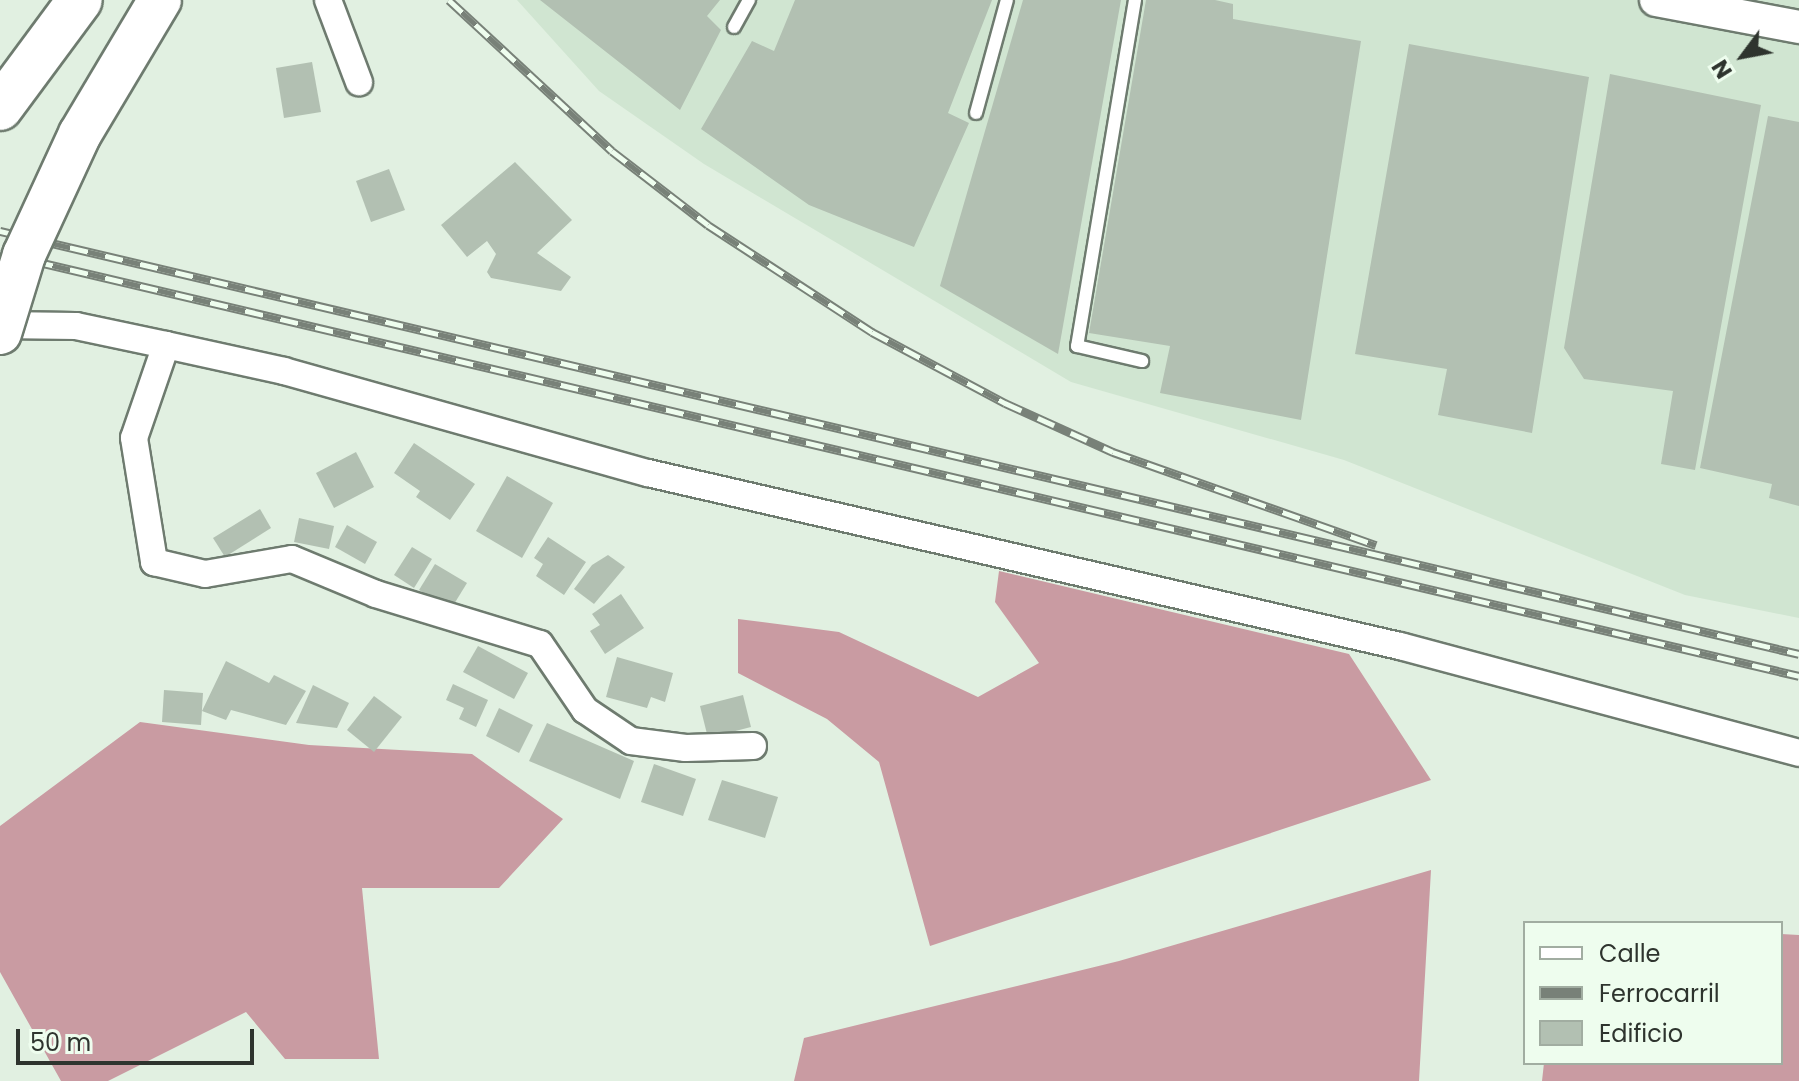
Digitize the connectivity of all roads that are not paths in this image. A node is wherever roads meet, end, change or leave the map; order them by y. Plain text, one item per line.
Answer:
1 (80, 0) edge
2 (160, 0) edge
3 (328, 0) edge
4 (749, 0) edge
5 (1007, 0) edge
6 (1135, 0) edge
7 (1656, 0) edge
8 (734, 27) dead end
9 (1799, 27) edge
10 (359, 82) dead end
11 (0, 108) edge
12 (976, 113) dead end
13 (0, 325) edge
14 (0, 333) edge
15 (166, 345) junction
16 (1142, 361) dead end
17 (753, 746) dead end
18 (1799, 753) edge

1 - 11 highway
2 - 14 highway, bridge
3 - 10 street
4 - 8 lane
5 - 12 lane
6 - 16 lane
7 - 9 street
13 - 15 street
15 - 17 street
15 - 18 street

